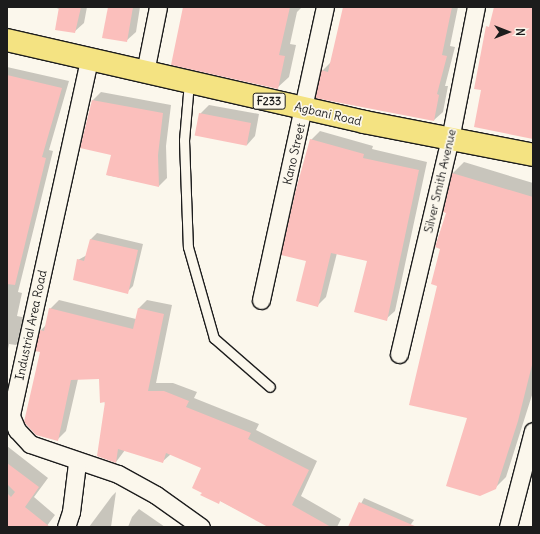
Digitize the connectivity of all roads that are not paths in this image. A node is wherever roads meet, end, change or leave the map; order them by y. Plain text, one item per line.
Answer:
1 (158, 7) edge
2 (325, 7) edge
3 (476, 7) edge
4 (7, 40) edge
5 (88, 60) junction
6 (145, 72) junction
7 (189, 82) junction
8 (305, 109) junction
9 (450, 139) junction
10 (533, 155) edge
11 (261, 300) dead end
12 (399, 354) dead end
13 (270, 387) dead end
14 (533, 431) edge
15 (77, 462) junction
16 (66, 527) edge
17 (201, 527) edge
18 (508, 527) edge

1 - 6 street
2 - 8 street, Kano Street
3 - 9 street, Silver Smith Avenue
4 - 5 main road, Agbani Road / F233
5 - 6 main road, Agbani Road / F233
5 - 15 street, Industrial Area Road
6 - 7 main road, Agbani Road / F233
7 - 8 main road, Agbani Road / F233
7 - 13 lane
8 - 9 main road, Agbani Road / F233
8 - 11 street, Kano Street
9 - 10 main road, Agbani Road / F233
9 - 12 street, Silver Smith Avenue
14 - 18 street
15 - 16 street
15 - 17 street, Industrial Area Road

